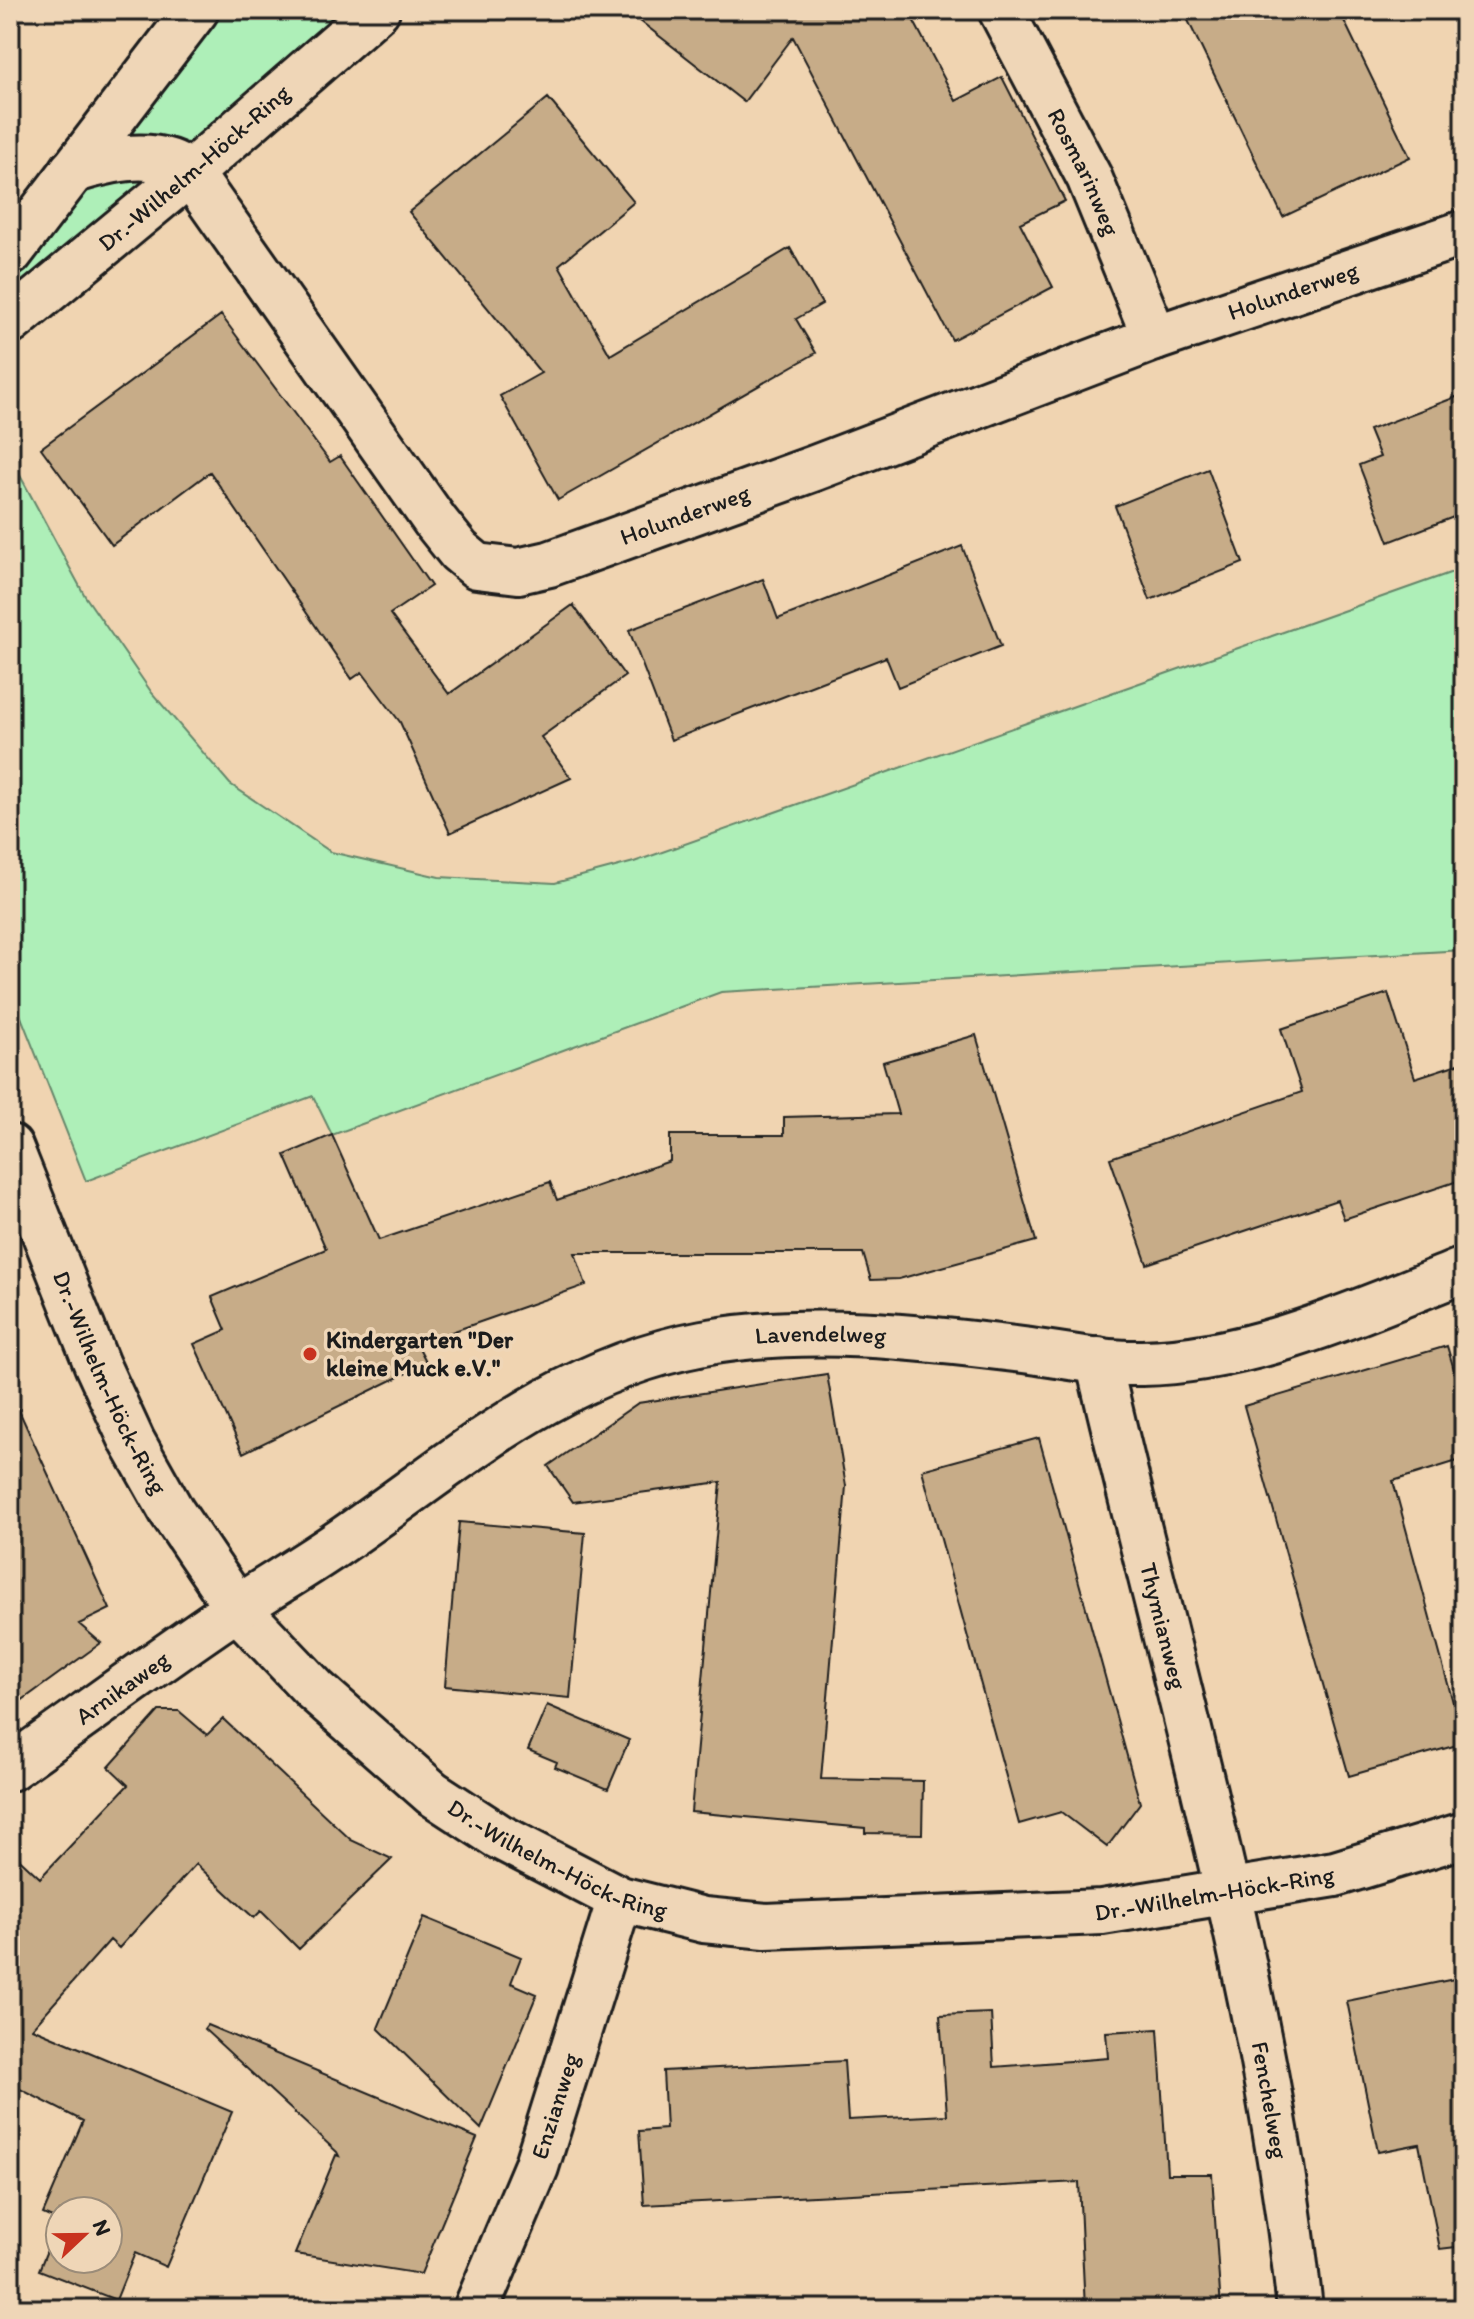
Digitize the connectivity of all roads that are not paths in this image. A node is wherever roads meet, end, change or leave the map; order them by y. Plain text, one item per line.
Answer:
1 (196, 10) edge
2 (377, 10) edge
3 (1001, 10) edge
4 (72, 171) junction
5 (190, 173) junction
6 (1464, 233) edge
7 (10, 253) edge
8 (10, 322) edge
9 (1155, 338) junction
10 (11, 1155) edge
11 (1464, 1270) edge
12 (1098, 1360) junction
13 (237, 1608) junction
14 (10, 1768) edge
15 (1464, 1835) edge
16 (1229, 1894) junction
17 (620, 1899) junction
18 (476, 2309) edge
19 (1300, 2309) edge

1 - 4 street
2 - 5 street, Dr.-Wilhelm-Höck-Ring
3 - 9 street, Rosmarinweg
4 - 5 street
4 - 7 street
5 - 8 street, Dr.-Wilhelm-Höck-Ring
5 - 9 street, Holunderweg
6 - 9 street, Holunderweg
10 - 13 street, Dr.-Wilhelm-Höck-Ring
11 - 12 street, Lavendelweg
12 - 13 street, Lavendelweg
12 - 16 street, Thymianweg
13 - 14 street, Arnikaweg
13 - 17 street, Dr.-Wilhelm-Höck-Ring
15 - 16 street, Dr.-Wilhelm-Höck-Ring
16 - 17 street, Dr.-Wilhelm-Höck-Ring
16 - 19 street, Fenchelweg
17 - 18 street, Enzianweg

